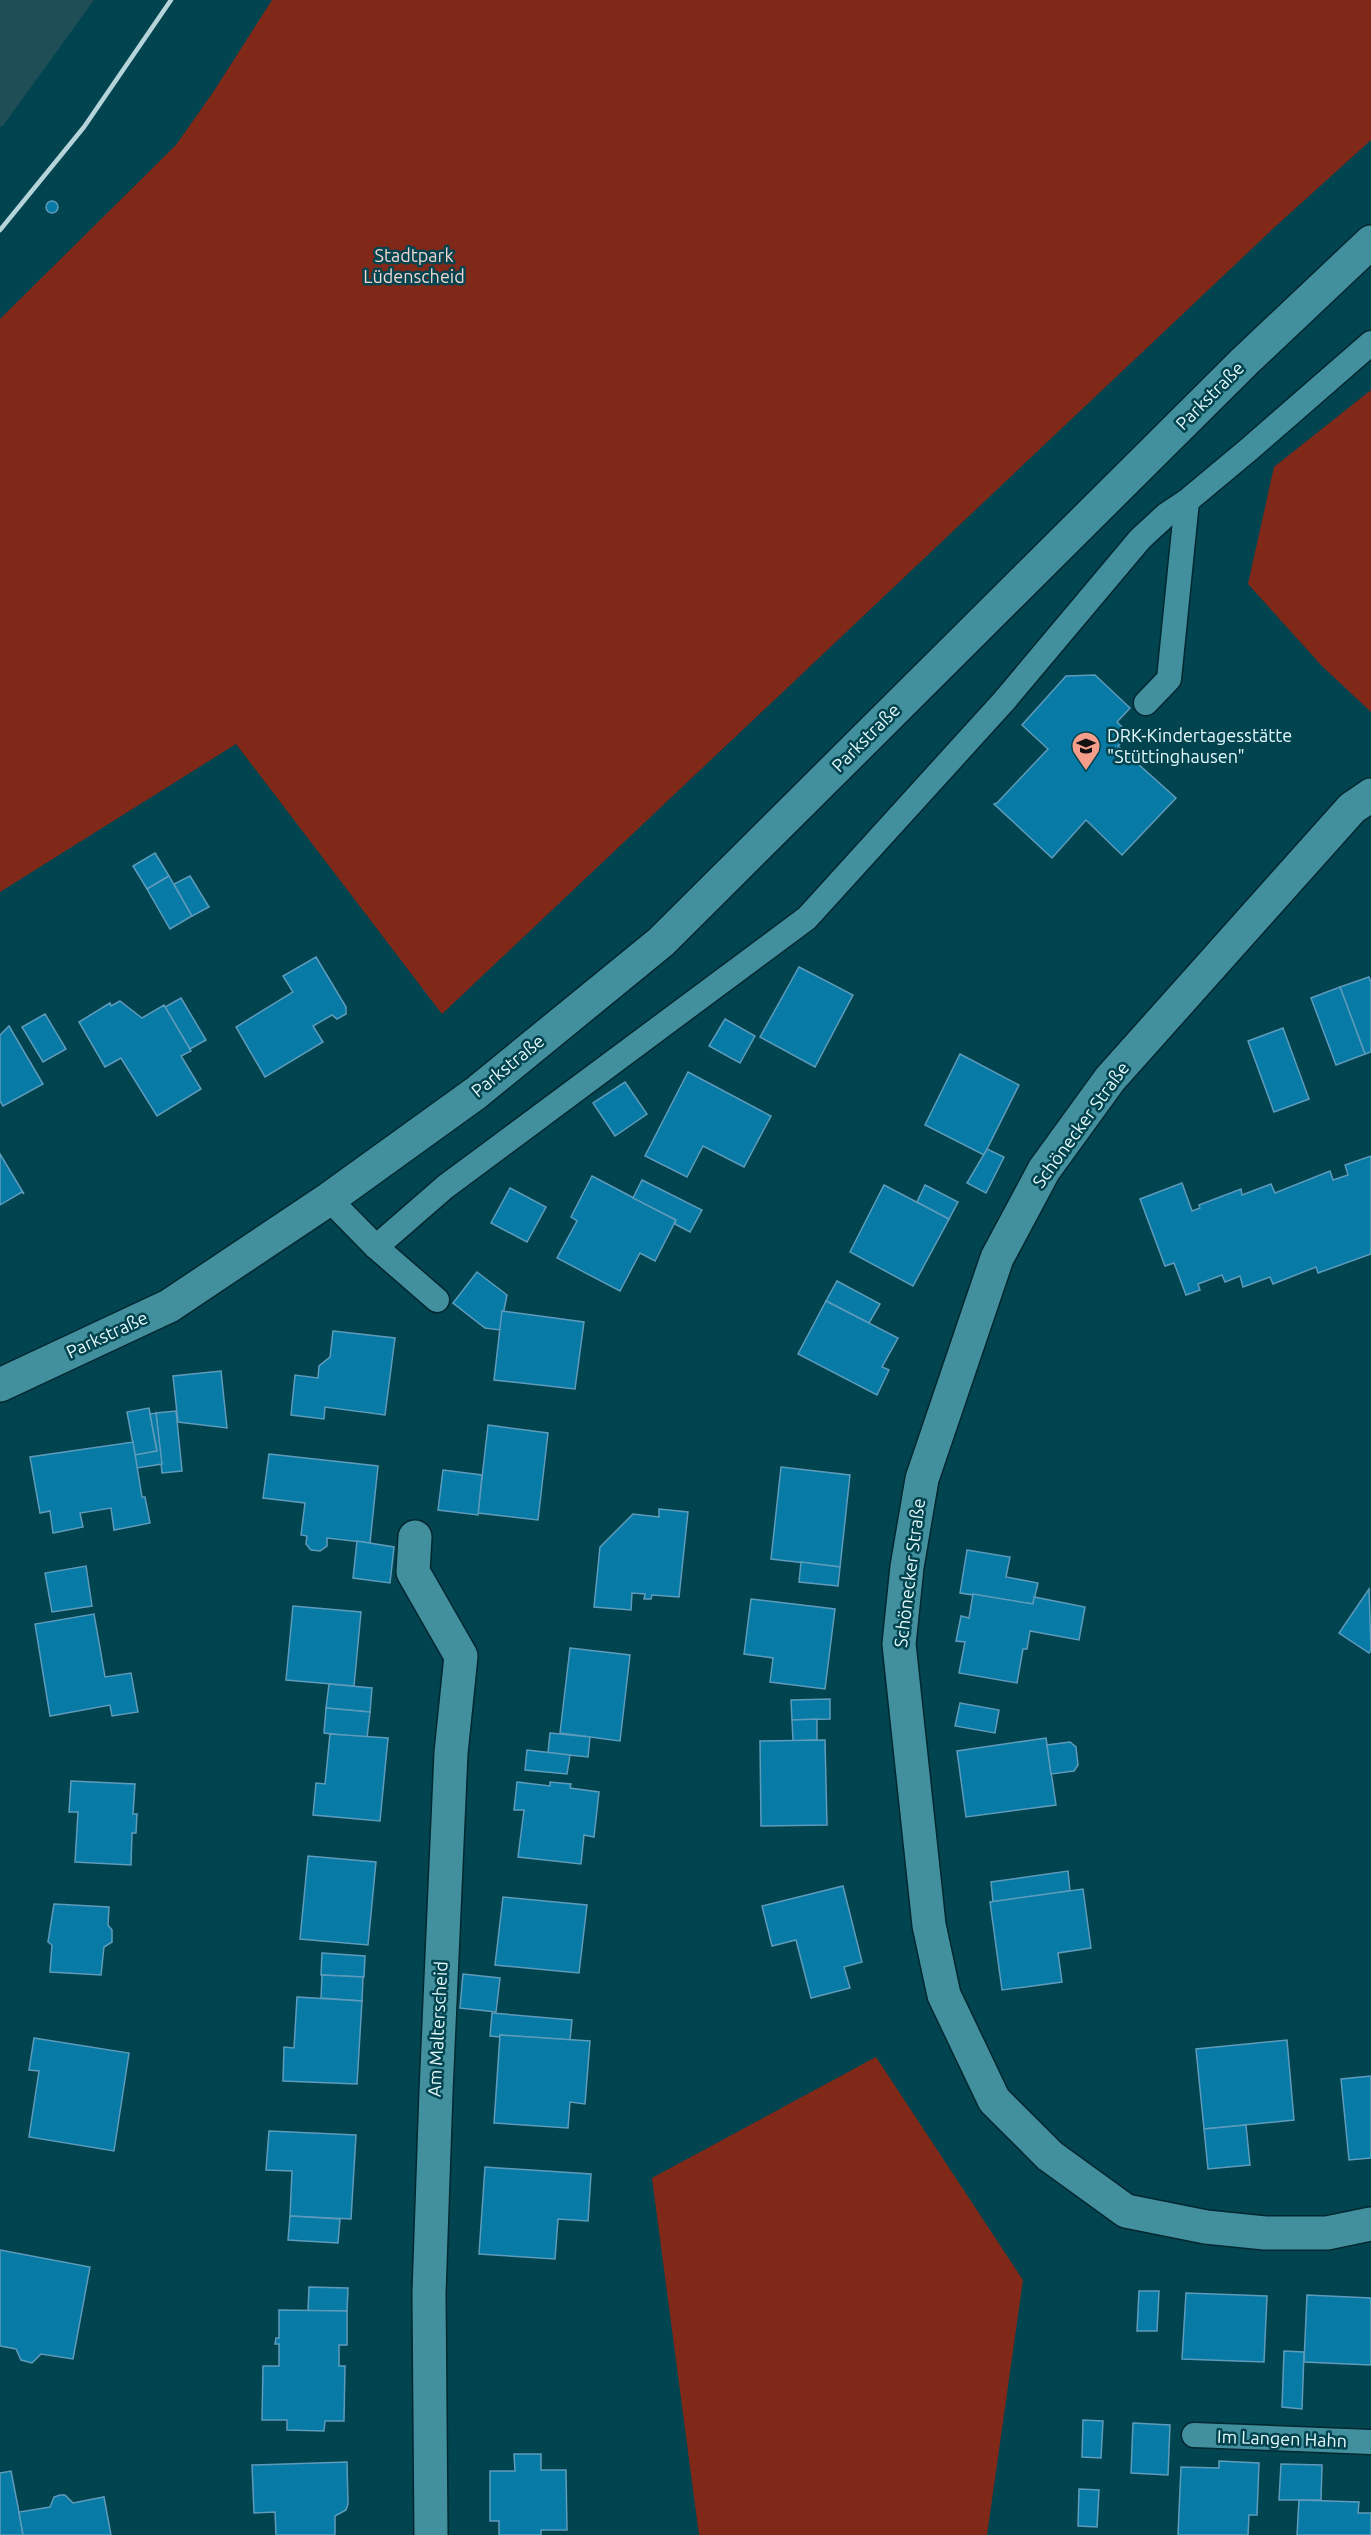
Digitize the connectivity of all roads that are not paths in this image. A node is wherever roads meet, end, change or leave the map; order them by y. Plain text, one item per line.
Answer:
1 (1371, 242) edge
2 (1371, 343) edge
3 (1187, 501) junction
4 (1146, 703) dead end
5 (1371, 795) edge
6 (329, 1199) junction
7 (376, 1247) junction
8 (437, 1300) dead end
9 (0, 1385) edge
10 (415, 1538) dead end
11 (1371, 2224) edge
12 (1194, 2435) dead end
13 (1371, 2442) edge
14 (431, 2535) edge

1 - 6 street, Parkstraße
2 - 3 lane
3 - 4 lane
3 - 7 lane
5 - 11 street, Schönecker Straße
6 - 7 lane
6 - 9 street, Parkstraße
7 - 8 lane
10 - 14 street, Am Malterscheid
12 - 13 lane, Im Langen Hahn

